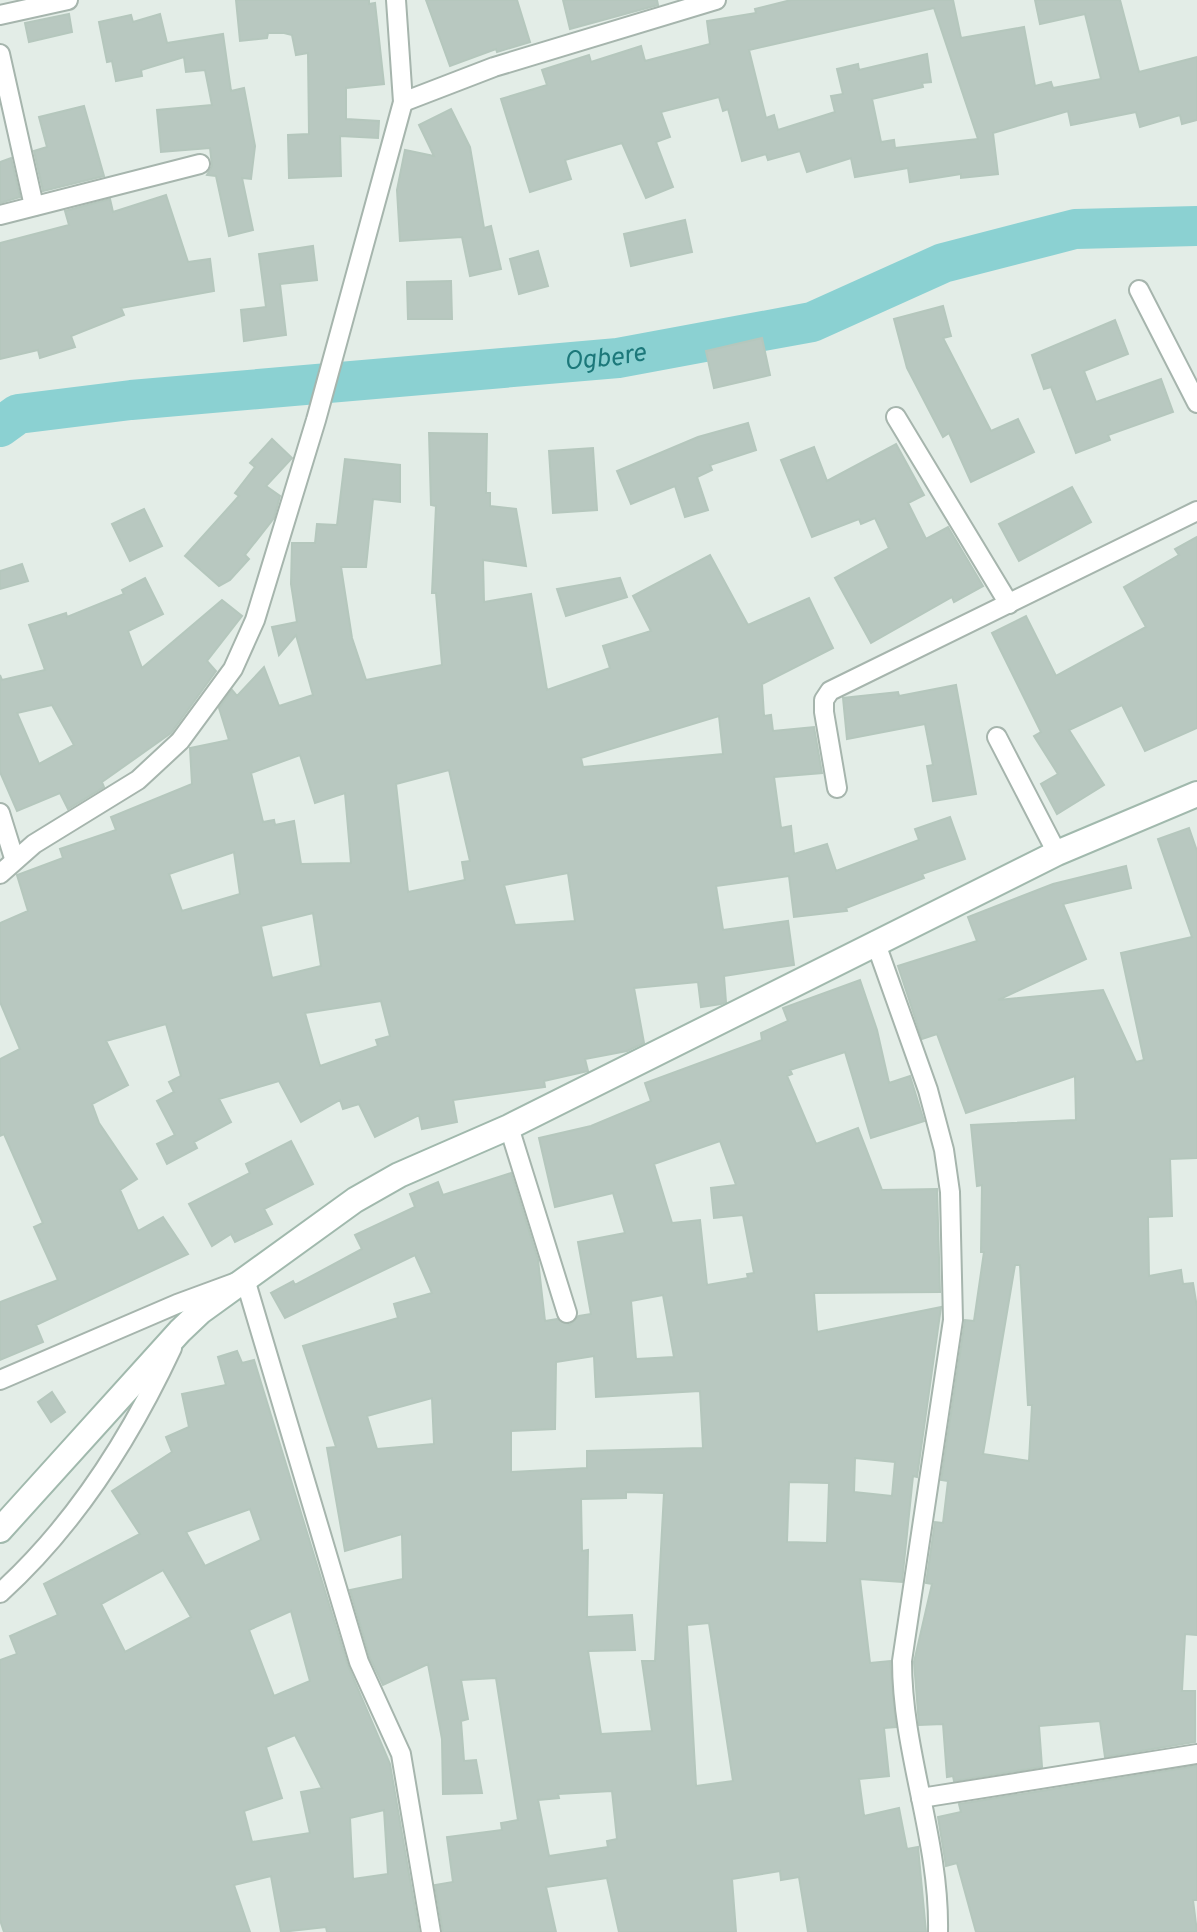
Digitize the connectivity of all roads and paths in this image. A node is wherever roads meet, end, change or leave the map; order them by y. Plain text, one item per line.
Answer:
1 (68, 0) edge
2 (396, 0) edge
3 (716, 0) edge
4 (0, 15) edge
5 (0, 54) edge
6 (403, 102) junction
7 (200, 164) dead end
8 (34, 206) junction
9 (0, 215) edge
10 (1139, 290) dead end
11 (1197, 403) edge
12 (896, 417) dead end
13 (1197, 511) edge
14 (1009, 604) junction
15 (997, 737) dead end
16 (837, 788) dead end
17 (1197, 794) edge
18 (0, 813) edge
19 (1057, 853) junction
20 (14, 858) junction
21 (0, 874) edge
22 (875, 941) junction
23 (509, 1127) junction
24 (245, 1279) junction
25 (567, 1313) dead end
26 (180, 1331) junction
27 (0, 1380) edge
28 (0, 1530) edge
29 (0, 1593) edge
30 (1197, 1754) edge
31 (921, 1798) junction
32 (431, 1932) edge
33 (938, 1932) edge

1 - 4 street
2 - 6 street
3 - 6 street
5 - 8 street
6 - 20 street
7 - 8 street
8 - 9 street
10 - 11 street
12 - 14 street
13 - 14 street
14 - 16 street
15 - 19 street
17 - 19 main road
18 - 20 street
19 - 22 main road
20 - 21 street
22 - 23 main road
22 - 31 street
23 - 24 main road
23 - 25 street
24 - 26 main road
24 - 27 street
24 - 32 street
26 - 28 main road
26 - 29 street
30 - 31 street
31 - 33 street

